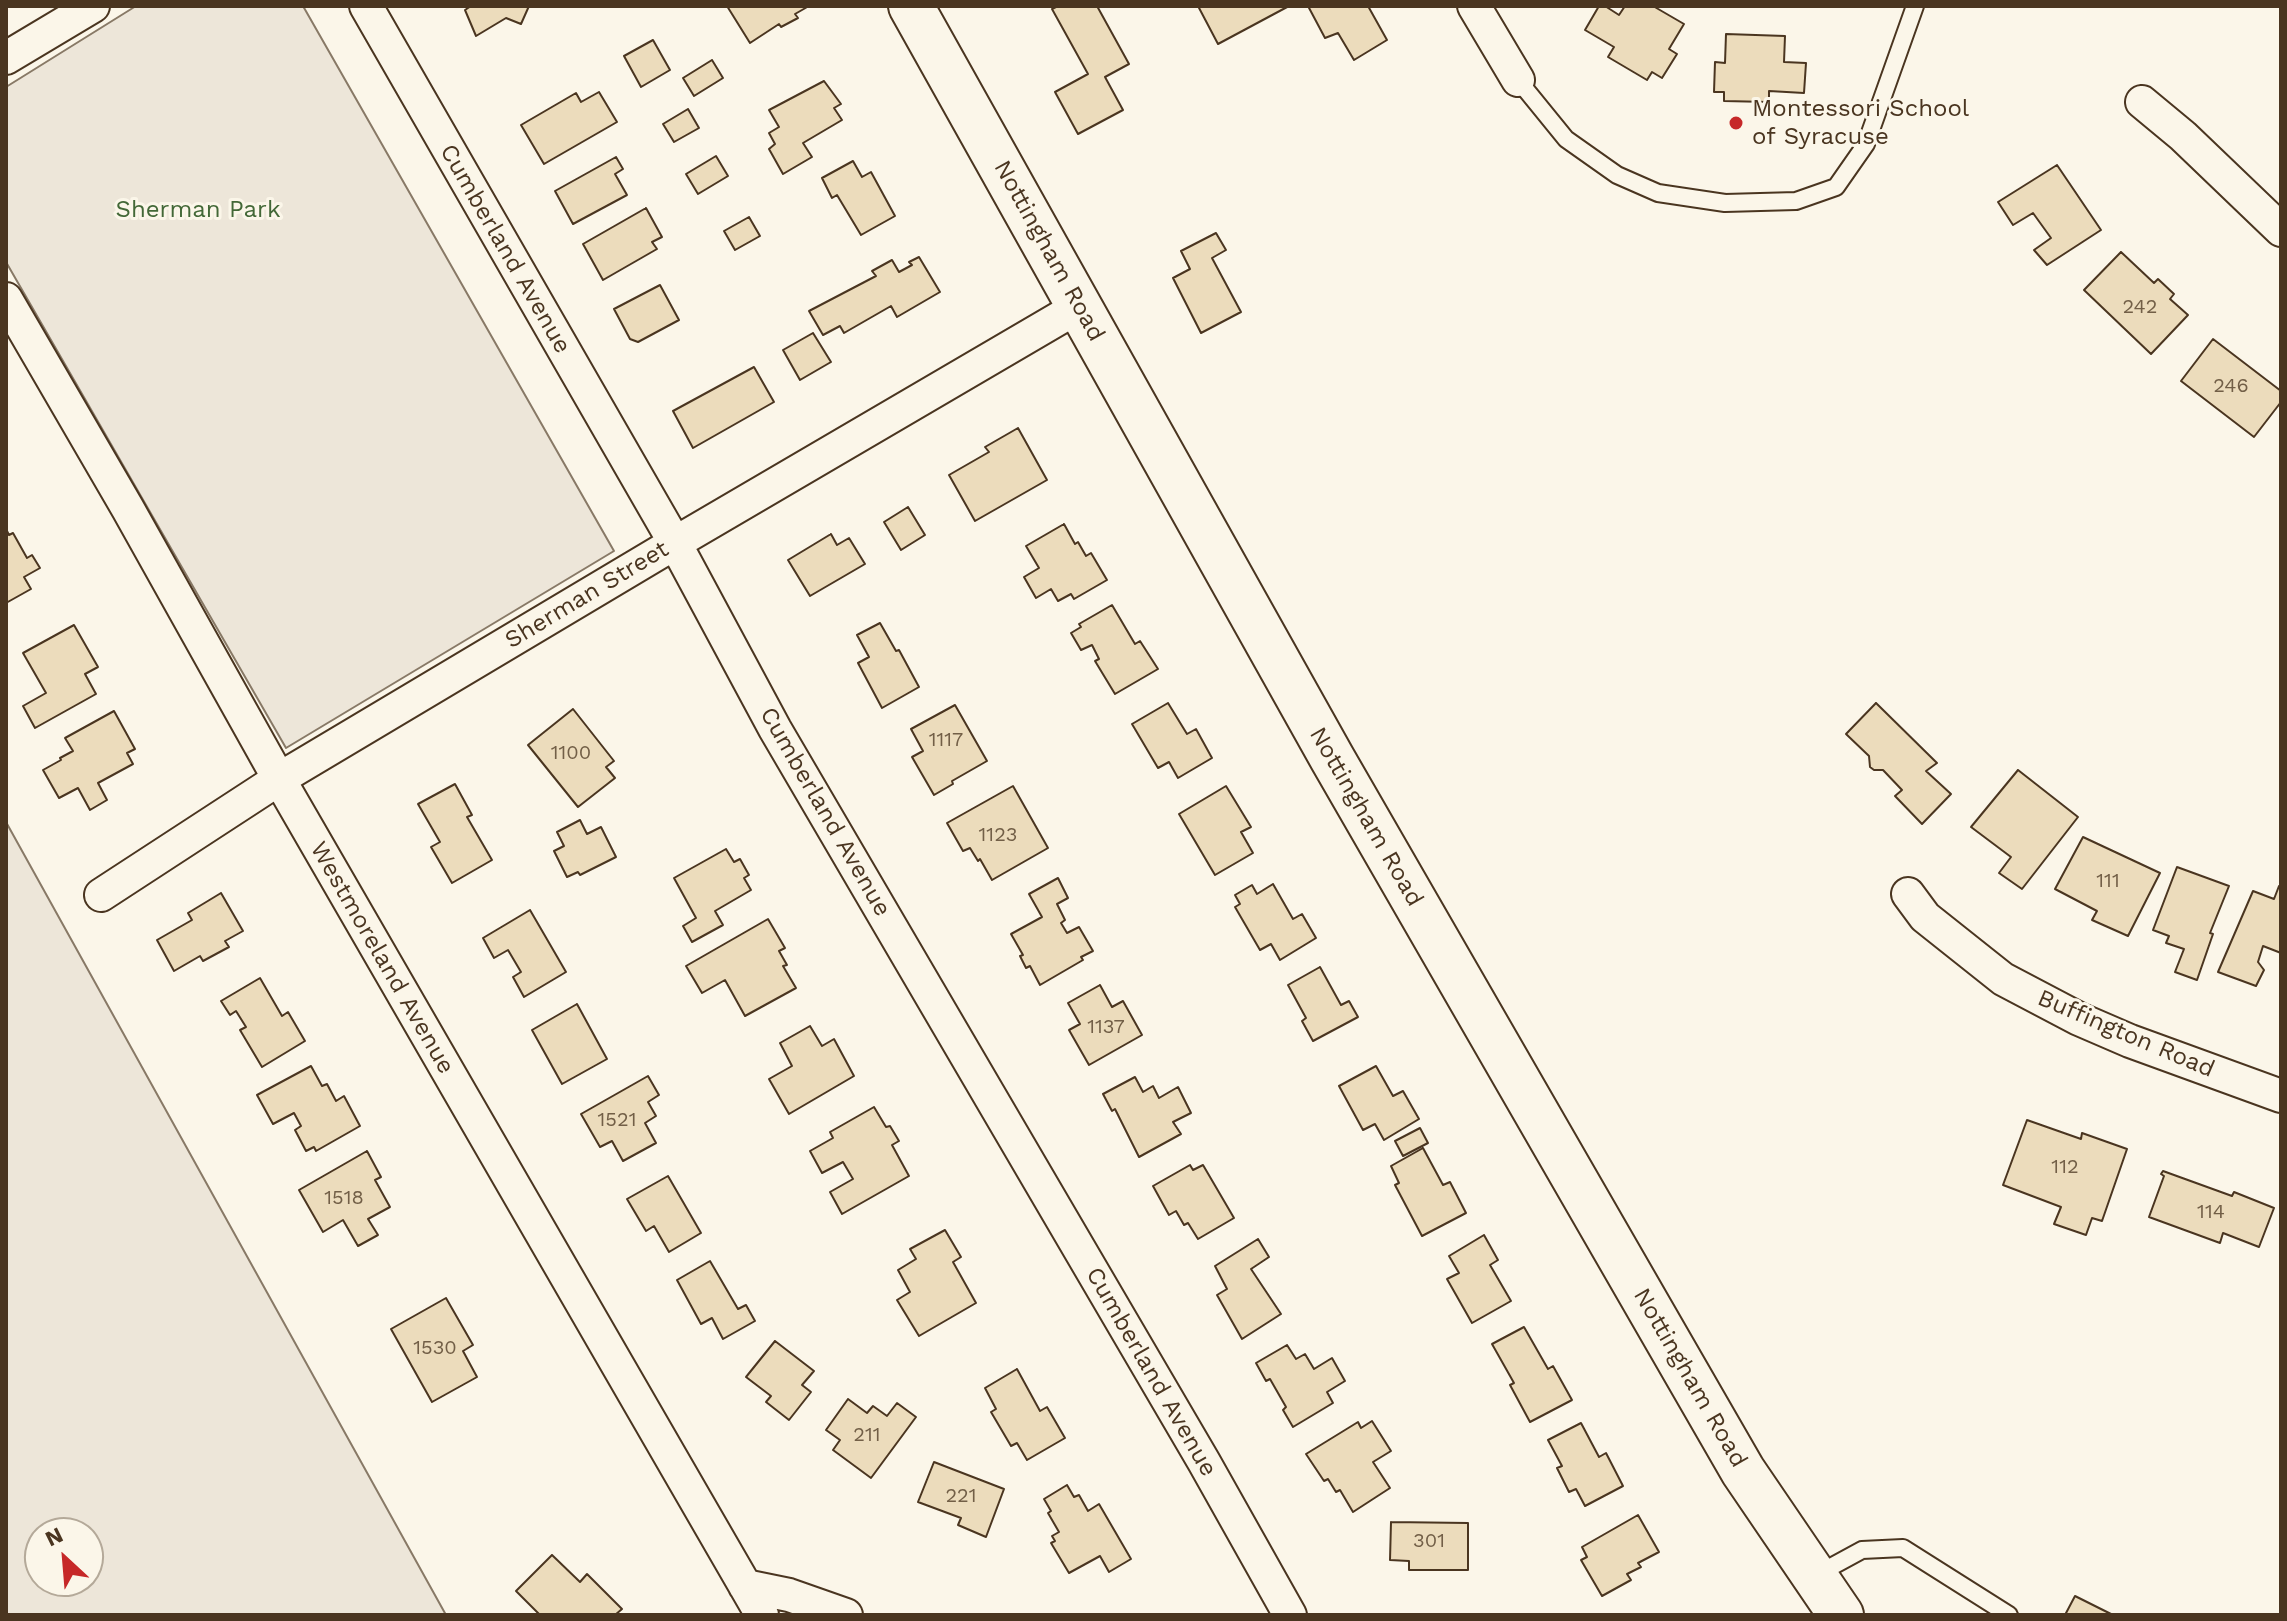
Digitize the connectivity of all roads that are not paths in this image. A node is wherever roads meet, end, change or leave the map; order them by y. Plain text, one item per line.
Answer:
1 (93, 6) edge
2 (366, 6) edge
3 (1474, 6) edge
4 (1914, 7) edge
5 (923, 10) edge
6 (6, 58) edge
7 (1518, 80) joint
8 (2142, 102) dead end
9 (2281, 230) edge
10 (6, 299) edge
11 (1080, 306) junction
12 (675, 543) junction
13 (279, 779) junction
14 (1908, 894) dead end
15 (101, 895) dead end
16 (2281, 1096) edge
17 (1815, 1576) junction
18 (745, 1586) junction
19 (762, 1615) edge
20 (846, 1615) edge
21 (1290, 1615) edge
22 (1841, 1615) edge
23 (2009, 1615) edge

1 - 6 street
2 - 12 street, Cumberland Avenue
3 - 7 street
4 - 7 lane
5 - 11 street, Nottingham Road
8 - 9 street
10 - 13 street, Westmoreland Avenue
11 - 12 street, Sherman Street
11 - 17 street, Nottingham Road
12 - 13 street, Sherman Street
12 - 21 street, Cumberland Avenue
13 - 15 street, Sherman Street
13 - 18 street, Westmoreland Avenue
14 - 16 street, Buffington Road
17 - 22 street, Nottingham Road
17 - 23 lane
18 - 19 street, Westmoreland Avenue
18 - 20 street

